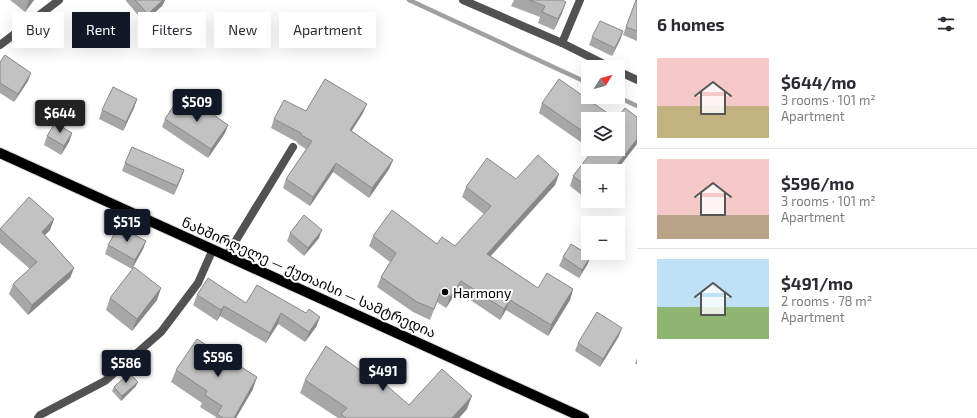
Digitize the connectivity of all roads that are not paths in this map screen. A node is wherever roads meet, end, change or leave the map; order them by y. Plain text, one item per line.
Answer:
1 (59, 0) edge
2 (464, 0) edge
3 (580, 0) edge
4 (562, 44) junction
5 (0, 45) edge
6 (595, 60) edge
7 (625, 74) edge
8 (637, 80) edge
9 (293, 147) dead end
10 (0, 153) edge
11 (213, 249) junction
12 (227, 255) junction
13 (38, 418) edge
14 (584, 418) edge

1 - 5 street
2 - 4 street
3 - 4 street
4 - 6 street
7 - 8 street
9 - 12 street
10 - 11 main road, ნახშირღელე — ქუთაისი — სამტრედია
11 - 12 main road, ნახშირღელე — ქუთაისი — სამტრედია
11 - 13 street
12 - 14 main road, ნახშირღელე — ქუთაისი — სამტრედია

